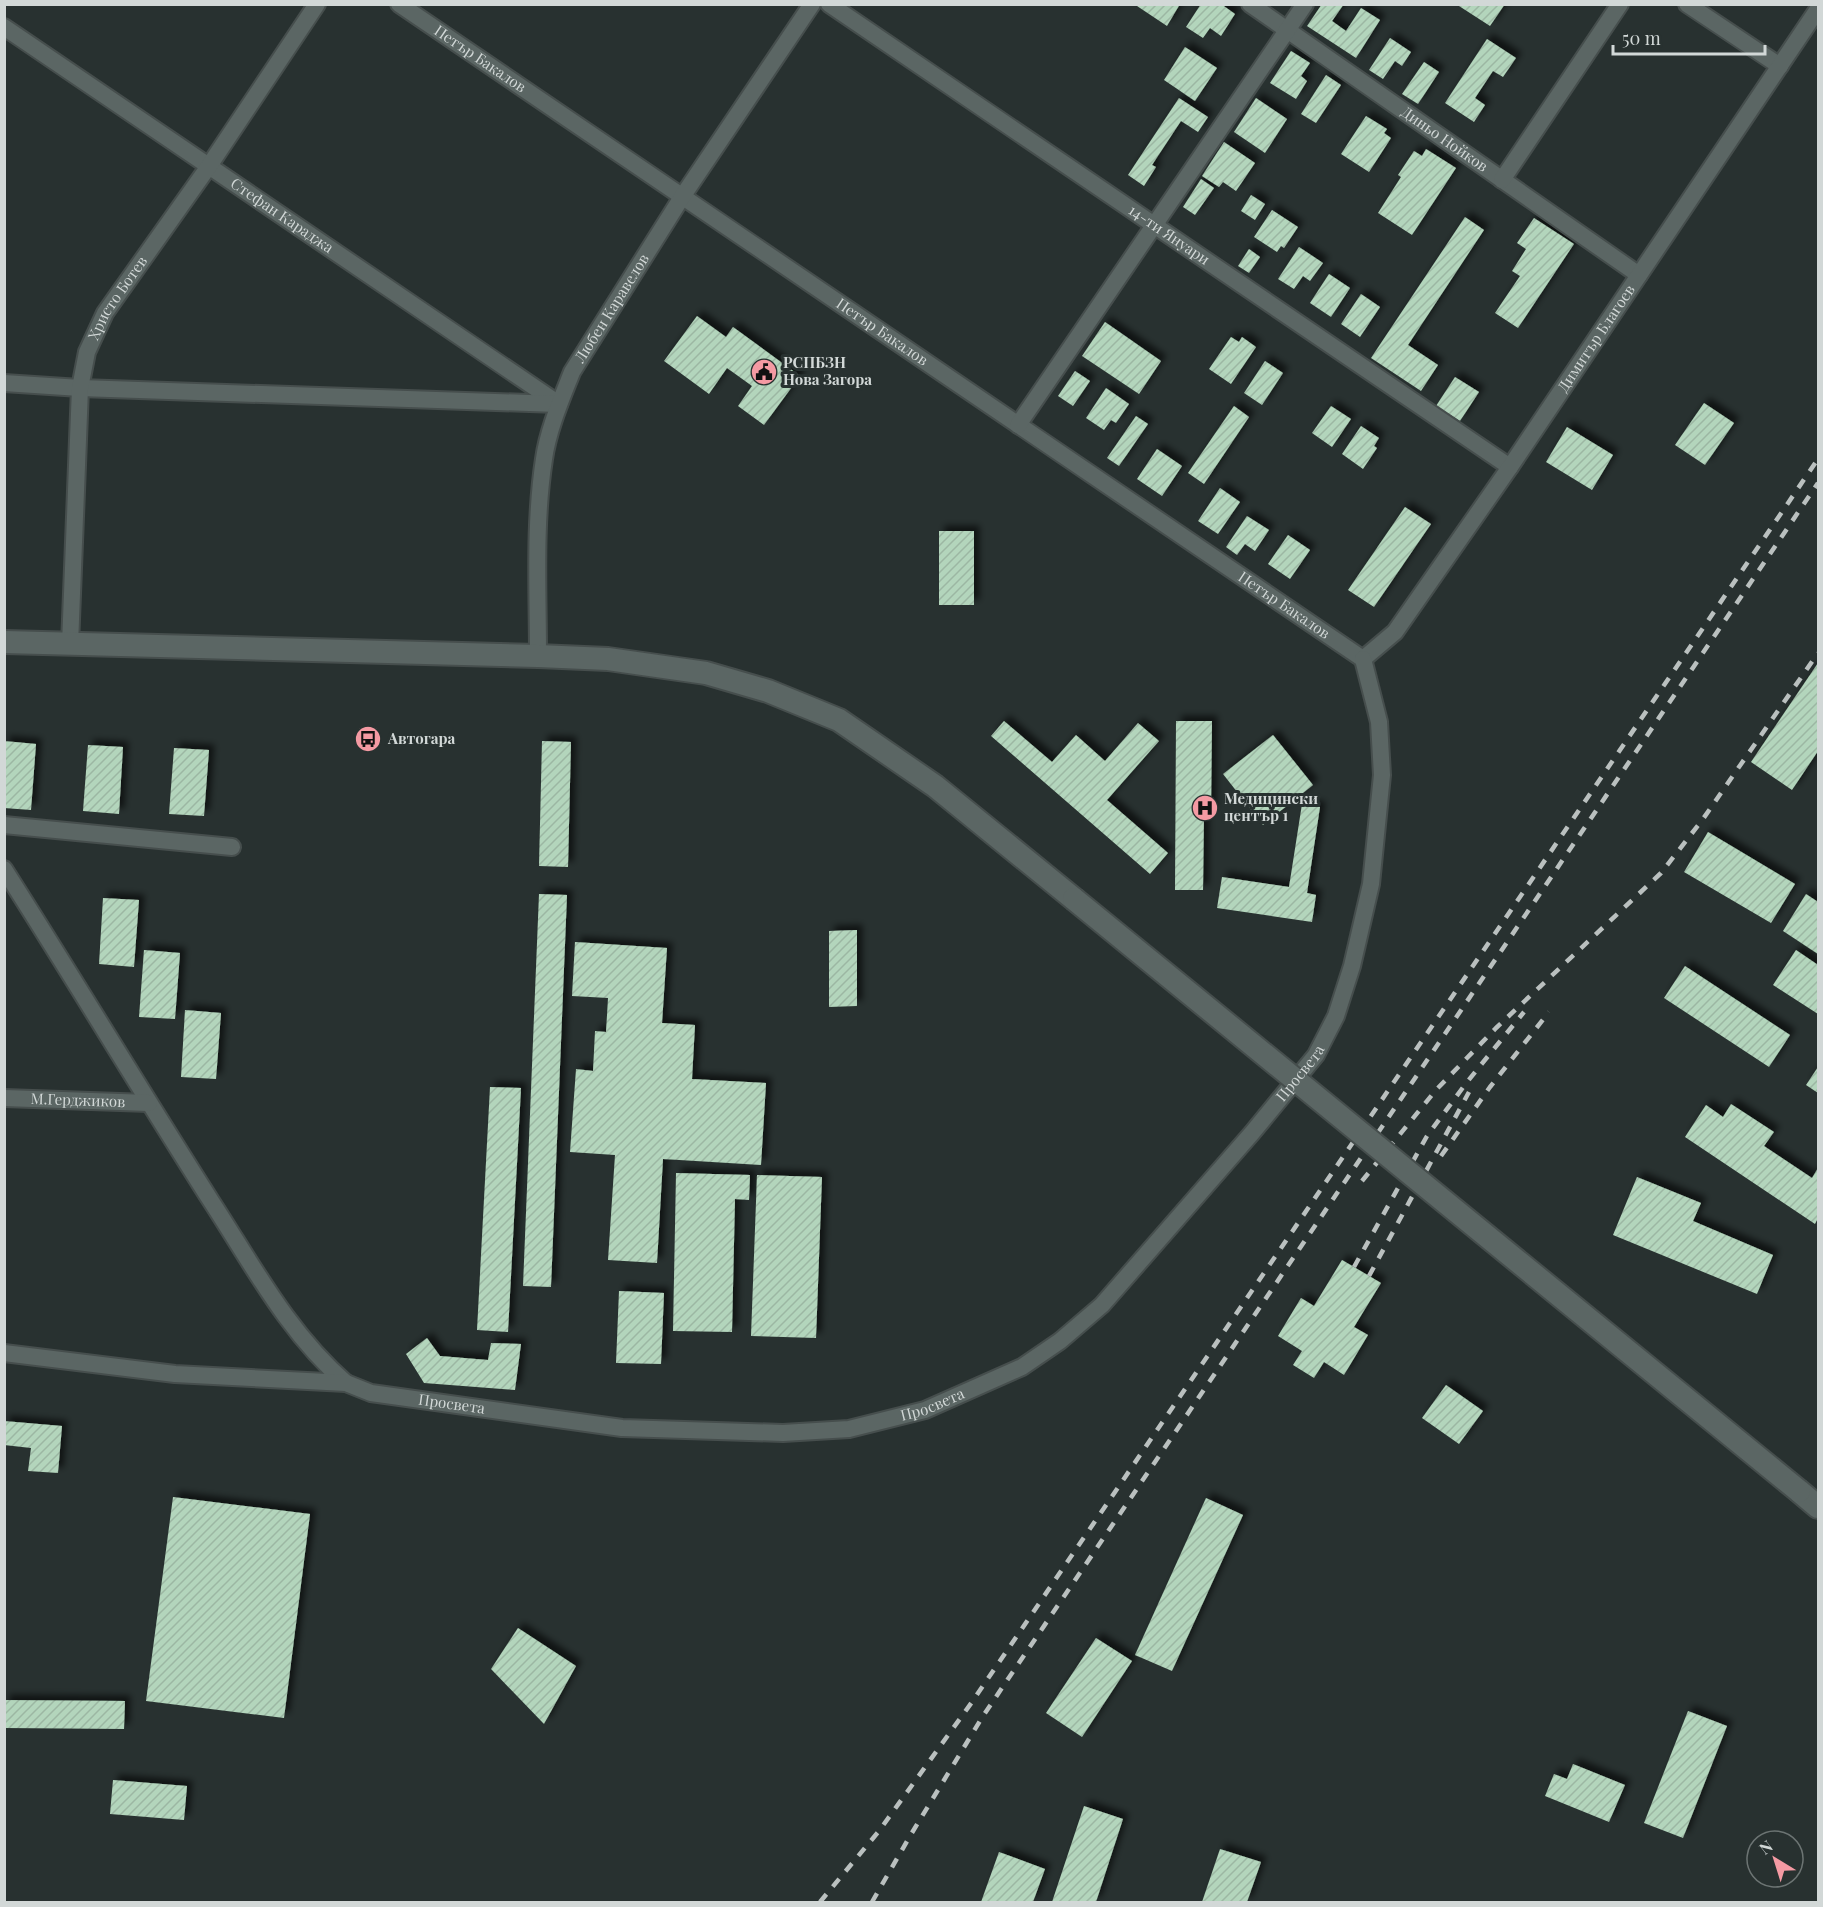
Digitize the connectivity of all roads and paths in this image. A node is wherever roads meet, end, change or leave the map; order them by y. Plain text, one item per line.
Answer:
1 (317, 4) edge
2 (399, 4) edge
3 (812, 4) edge
4 (829, 4) edge
5 (1250, 4) edge
6 (1305, 4) edge
7 (1620, 4) edge
8 (1687, 4) edge
9 (1818, 9) edge
10 (4, 27) edge
11 (1287, 30) junction
12 (1780, 66) junction
13 (208, 166) junction
14 (1502, 180) junction
15 (682, 196) junction
16 (1154, 226) junction
17 (1639, 275) junction
18 (5, 383) edge
19 (80, 388) junction
20 (559, 404) junction
21 (1018, 425) junction
22 (1510, 467) junction
23 (4, 642) edge
24 (70, 645) junction
25 (537, 656) junction
26 (1363, 659) junction
27 (4, 825) edge
28 (232, 847) dead end
29 (8, 878) edge
30 (4, 1098) edge
31 (149, 1103) junction
32 (4, 1353) edge
33 (345, 1383) junction
34 (1818, 1507) edge

1 - 13 street, Христо Ботев
2 - 15 street, Петър Бакалов
3 - 15 street, Любен Каравелов
4 - 16 street, 14-ти Януари
5 - 11 street, Диньо Нойков
6 - 11 street
7 - 14 street
8 - 12 street
9 - 12 street, Димитър Благоев
10 - 13 street, Стефан Караджа
11 - 14 street, Диньо Нойков
11 - 16 street
12 - 17 street, Димитър Благоев
13 - 19 street, Христо Ботев
13 - 20 street, Стефан Караджа
14 - 17 street, Диньо Нойков
15 - 20 street, Любен Каравелов
15 - 21 street, Петър Бакалов
16 - 21 street
16 - 22 street, 14-ти Януари
17 - 22 street, Димитър Благоев
18 - 19 street
19 - 20 street
19 - 24 street, Христо Ботев
20 - 25 street, Любен Каравелов
21 - 26 street, Петър Бакалов
22 - 26 street, Димитър Благоев
23 - 24 main road
24 - 25 main road
25 - 34 main road, bridge
26 - 33 street, Просвета
27 - 28 street
29 - 31 street
30 - 31 street, М.Герджиков
31 - 33 street
32 - 33 street, Просвета

